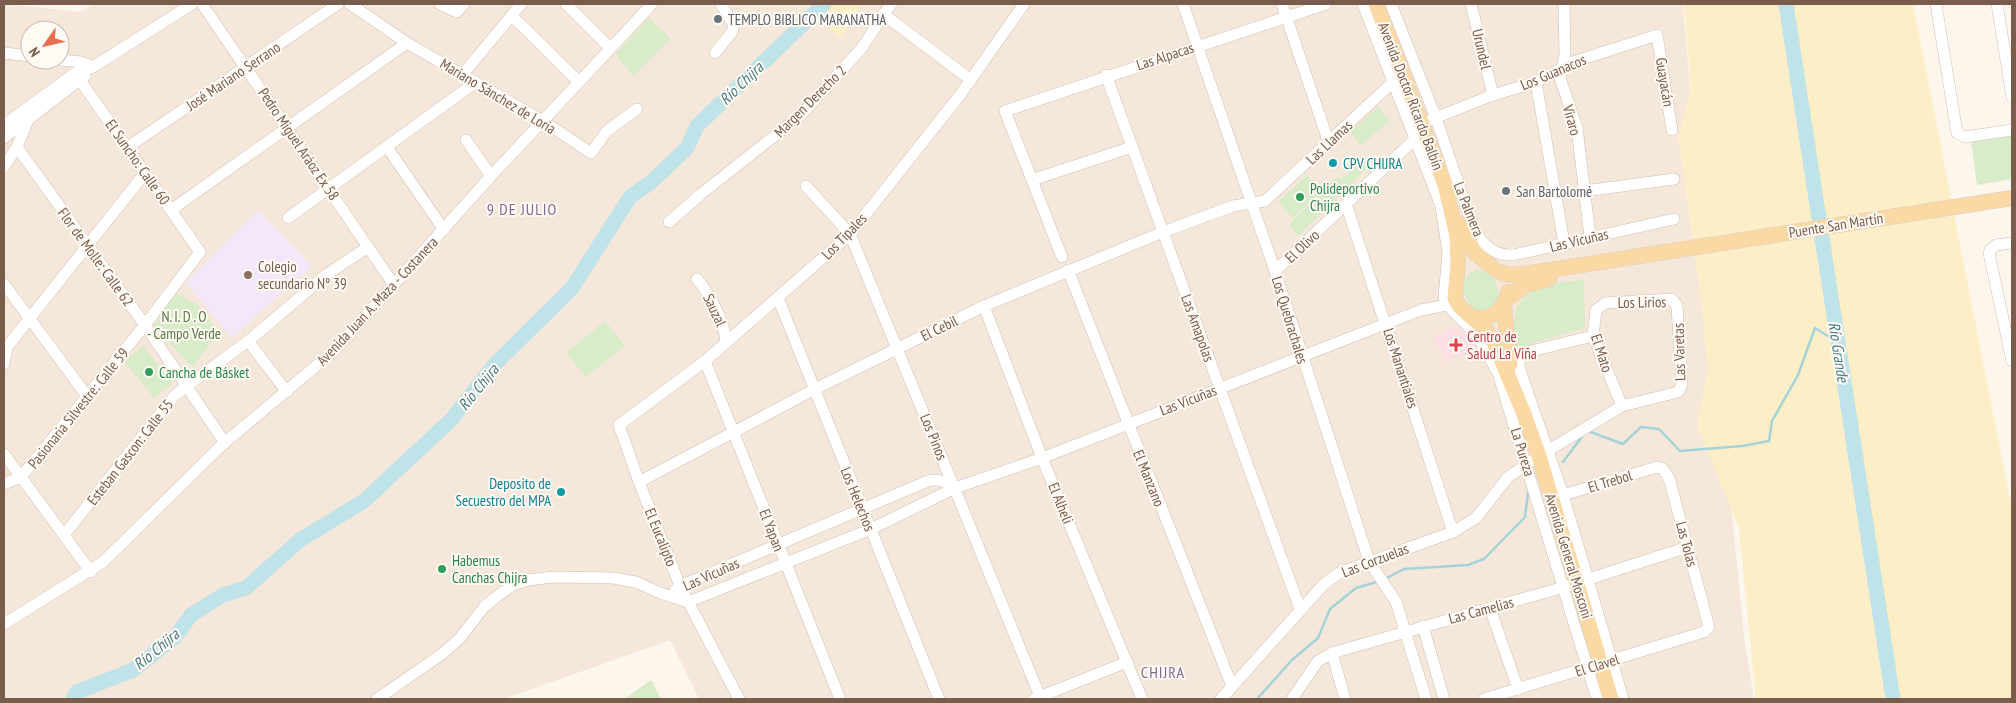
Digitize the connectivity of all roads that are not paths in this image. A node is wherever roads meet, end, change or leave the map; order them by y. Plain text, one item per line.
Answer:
1 (192, 4) edge
2 (202, 4) edge
3 (338, 4) edge
4 (350, 4) edge
5 (440, 4) edge
6 (522, 4) edge
7 (566, 4) edge
8 (721, 4) edge
9 (891, 4) edge
10 (1024, 4) edge
11 (1183, 4) edge
12 (1282, 4) edge
13 (1326, 4) edge
14 (1363, 4) edge
15 (1376, 4) edge
16 (1391, 4) edge
17 (1471, 4) edge
18 (1564, 4) edge
19 (1936, 4) edge
20 (1997, 4) edge
21 (644, 6) edge
22 (460, 8) edge
23 (883, 14) junction
24 (512, 16) junction
25 (1288, 18) junction
26 (1657, 35) joint
27 (407, 43) junction
28 (1399, 45) junction
29 (1199, 46) junction
30 (610, 48) junction
31 (4, 53) edge
32 (715, 53) dead end
33 (20, 55) edge
34 (70, 61) edge
35 (93, 67) junction
36 (247, 67) junction
37 (1562, 68) junction
38 (463, 74) junction
39 (1106, 75) junction
40 (78, 77) junction
41 (1398, 79) junction
42 (971, 80) junction
43 (476, 82) junction
44 (579, 82) junction
45 (1536, 82) junction
46 (1493, 95) junction
47 (2012, 97) edge
48 (637, 109) dead end
49 (29, 118) junction
50 (1429, 121) junction
51 (544, 122) junction
52 (4, 125) edge
53 (288, 127) junction
54 (1672, 130) dead end
55 (2012, 130) edge
56 (4, 138) edge
57 (1416, 138) junction
58 (466, 140) dead end
59 (1329, 142) junction
60 (17, 147) junction
61 (128, 147) junction
62 (387, 147) junction
63 (1132, 147) junction
64 (4, 167) edge
65 (145, 173) junction
66 (491, 176) junction
67 (1032, 180) junction
68 (1674, 180) dead end
69 (806, 186) dead end
70 (330, 189) junction
71 (1446, 189) junction
72 (1585, 191) junction
73 (2012, 198) edge
74 (1251, 204) junction
75 (1346, 204) junction
76 (2012, 207) edge
77 (171, 210) junction
78 (1966, 210) junction
79 (288, 218) dead end
80 (1674, 218) dead end
81 (669, 222) dead end
82 (444, 230) junction
83 (1163, 232) junction
84 (850, 234) junction
85 (1590, 238) junction
86 (1564, 243) junction
87 (2012, 243) edge
88 (87, 244) junction
89 (1485, 245) joint
90 (368, 246) junction
91 (200, 252) joint
92 (1062, 257) dead end
93 (1659, 257) junction
94 (1068, 270) junction
95 (1496, 270) junction
96 (1275, 271) junction
97 (698, 279) dead end
98 (4, 284) edge
99 (394, 285) junction
100 (778, 298) junction
101 (1454, 298) junction
102 (1505, 303) junction
103 (1605, 303) joint
104 (984, 306) junction
105 (1677, 306) joint
106 (29, 318) junction
107 (1386, 323) junction
108 (145, 326) junction
109 (1593, 336) junction
110 (2010, 336) edge
111 (248, 341) junction
112 (726, 342) junction
113 (898, 349) junction
114 (1301, 357) junction
115 (705, 360) junction
116 (2012, 361) edge
117 (4, 364) edge
118 (186, 386) junction
119 (1220, 388) junction
120 (814, 390) junction
121 (286, 392) junction
122 (1673, 395) joint
123 (87, 396) junction
124 (1622, 406) junction
125 (1524, 414) junction
126 (1128, 424) junction
127 (620, 425) joint
128 (733, 431) junction
129 (225, 443) junction
130 (4, 454) edge
131 (1538, 457) junction
132 (1042, 458) junction
133 (1657, 467) joint
134 (21, 476) junction
135 (639, 482) junction
136 (4, 484) edge
137 (954, 488) junction
138 (903, 492) junction
139 (1563, 495) junction
140 (863, 510) junction
141 (911, 511) junction
142 (871, 530) junction
143 (1453, 532) junction
144 (64, 535) junction
145 (778, 545) junction
146 (1688, 547) junction
147 (785, 563) junction
148 (1373, 565) junction
149 (91, 572) junction
150 (1576, 583) junction
151 (680, 586) junction
152 (670, 595) junction
153 (688, 602) junction
154 (1490, 608) junction
155 (1300, 609) junction
156 (4, 624) edge
157 (1423, 626) junction
158 (1709, 627) joint
159 (1406, 631) junction
160 (1332, 653) junction
161 (1126, 662) junction
162 (1600, 664) junction
163 (1232, 686) junction
164 (1518, 689) junction
165 (1038, 698) edge
166 (377, 699) edge
167 (739, 699) edge
168 (840, 699) edge
169 (939, 699) edge
170 (1142, 699) edge
171 (1222, 699) edge
172 (1292, 699) edge
173 (1345, 699) edge
174 (1426, 699) edge
175 (1444, 699) edge
176 (1484, 699) edge
177 (1596, 699) edge
178 (1611, 699) edge
179 (1623, 699) edge

1 - 35 street
2 - 36 street, Pedro Miguel Aráoz Ex 58
3 - 36 street, José Mariano Serrano
4 - 27 street, Mariano Sánchez de Loria
5 - 22 street
6 - 24 street
7 - 30 street
8 - 32 street
9 - 23 street, Margen Derecho 2
10 - 42 street, Los Tipales
11 - 29 street, Los Quebrachales
12 - 25 street
13 - 25 street, Las Alpacas
14 - 41 street
15 - 28 main road, Avenida Doctor Ricardo Balbín
16 - 28 street, La Palmera
17 - 46 street, Urundel
18 - 37 street, Viraro
19 - 55 street
20 - 47 street
21 - 30 street, Avenida Juan A. Maza - Costanera
23 - 42 street
23 - 81 street, Margen Derecho 2
24 - 38 street
24 - 44 street
25 - 29 street, Las Alpacas
25 - 59 street
26 - 37 street, Los Guanacos
26 - 54 street, Guayacán
27 - 38 street, Mariano Sánchez de Loria
27 - 53 street
28 - 41 main road, Avenida Doctor Ricardo Balbín
28 - 50 street, La Palmera
29 - 39 street, Las Alpacas
29 - 74 street, Los Quebrachales
30 - 44 street, Avenida Juan A. Maza - Costanera
31 - 33 street
34 - 35 street
35 - 40 street
36 - 53 street, Pedro Miguel Aráoz Ex 58
36 - 61 street, José Mariano Serrano
37 - 45 street, Los Guanacos
37 - 72 street, Viraro
38 - 43 street, Mariano Sánchez de Loria
39 - 63 street, Las Amapolas
39 - 67 street, Las Alpacas
40 - 49 street
40 - 52 street
40 - 61 street, El Suncho: Calle 60
41 - 50 main road, Avenida Doctor Ricardo Balbín
41 - 57 street
41 - 59 street, Las Llamas
42 - 84 street, Los Tipales
43 - 51 street, Mariano Sánchez de Loria
43 - 62 street
44 - 51 street, Avenida Juan A. Maza - Costanera
45 - 46 street, Los Guanacos
45 - 86 street
46 - 50 street, Los Guanacos
48 - 51 street, Mariano Sánchez de Loria
49 - 56 street
49 - 60 street
50 - 71 main road, Avenida Doctor Ricardo Balbín
50 - 89 street, La Palmera
51 - 66 street, Avenida Juan A. Maza - Costanera
53 - 70 street, Pedro Miguel Aráoz Ex 58
53 - 77 street
57 - 75 street, El Olivo
57 - 101 street
58 - 66 street
59 - 74 street, Las Llamas
60 - 64 street
60 - 88 street, Flor de Molle: Calle 62
61 - 65 street, El Suncho: Calle 60
62 - 70 street
62 - 82 street
63 - 67 street
63 - 83 street, Las Amapolas
65 - 77 street, El Suncho: Calle 60
65 - 88 street
66 - 82 street, Avenida Juan A. Maza - Costanera
67 - 92 street
68 - 72 street
69 - 84 street, Los Pinos
70 - 79 street
70 - 90 street, Pedro Miguel Aráoz Ex 58
71 - 95 main road
71 - 101 main road
72 - 85 street, Viraro
73 - 78 main road, Puente San Martín
74 - 83 street, El Cebil
74 - 96 street, Los Quebrachales
75 - 96 street, El Olivo
75 - 107 street, Los Manantiales
76 - 78 main road, Puente San Martín
77 - 91 street, El Suncho: Calle 60
78 - 93 main road, Puente San Martín
80 - 85 street, Las Vicuñas
82 - 99 street, Avenida Juan A. Maza - Costanera
83 - 94 street, El Cebil
83 - 119 street, Las Amapolas
84 - 100 street, Los Tipales
84 - 113 street, Los Pinos
85 - 86 street, Las Vicuñas
86 - 89 street, Las Vicuñas
87 - 110 street
88 - 106 street
88 - 108 street, Flor de Molle: Calle 62
90 - 99 street, Pedro Miguel Aráoz Ex 58
90 - 111 street, Esteban Gascon: Calle 55
91 - 108 street, Pasionaria Silvestre: Calle 59
93 - 95 main road
93 - 102 main road
94 - 104 street, El Cebil
94 - 126 street, El Manzano
95 - 101 main road
95 - 102 main road
96 - 114 street, Los Quebrachales
97 - 112 street, Sauzal
98 - 106 street
99 - 121 street, Avenida Juan A. Maza - Costanera
100 - 112 street, Los Tipales
100 - 120 street, Los Helechos
101 - 102 main road
101 - 107 street, Las Vicuñas
101 - 125 main road
101 - 131 street, La Pureza
102 - 125 main road
103 - 105 street, Los Lirios
103 - 109 street, El Mato
104 - 113 street, El Cebil
104 - 132 street, El Alheli
105 - 122 street, Las Varetas
106 - 117 street
106 - 123 street
107 - 114 street, Las Vicuñas
107 - 143 street, Los Manantiales
108 - 118 street, Flor de Molle: Calle 62
108 - 123 street, Pasionaria Silvestre: Calle 59
109 - 124 street, El Mato
109 - 131 street
110 - 116 street
111 - 118 street, Esteban Gascon: Calle 55
111 - 121 street
112 - 115 street, Los Tipales
113 - 120 street, El Cebil
113 - 137 street, Los Pinos
114 - 119 street, Las Vicuñas
114 - 148 street, Los Quebrachales
115 - 127 street, Los Tipales
115 - 128 street, El Yapan
118 - 129 street, Flor de Molle: Calle 62
118 - 144 street, Esteban Gascon: Calle 55
119 - 126 street, Las Vicuñas
119 - 155 street, Las Amapolas
120 - 128 street, El Cebil
120 - 140 street, Los Helechos
121 - 129 street, Avenida Juan A. Maza - Costanera
122 - 124 street, Las Corzuelas
123 - 134 street, Pasionaria Silvestre: Calle 59
124 - 131 street, Las Corzuelas
125 - 131 main road, Avenida General Mosconi
126 - 132 street, Las Vicuñas
126 - 163 street, El Manzano
127 - 135 street, El Eucalipto
128 - 135 street, El Cebil
128 - 145 street, El Yapan
129 - 149 street, Avenida Juan A. Maza - Costanera
130 - 134 street
131 - 139 street
131 - 143 street, Las Corzuelas
131 - 150 main road, Avenida General Mosconi
132 - 137 street, Las Vicuñas
132 - 161 street, El Alheli
133 - 139 street, El Trebol
133 - 146 street, Las Tolas
134 - 136 street, Pasionaria Silvestre: Calle 59
134 - 144 street
135 - 151 street, El Eucalipto
137 - 138 street, Las Vicuñas
137 - 141 street, Las Vicuñas
137 - 165 street, Los Pinos
138 - 140 street, Las Vicuñas
138 - 141 street
139 - 150 street
140 - 142 street, Los Helechos
140 - 145 street, Las Vicuñas
141 - 142 street, Las Vicuñas
142 - 147 street, Las Vicuñas
142 - 169 street, Los Helechos
143 - 148 street, Las Corzuelas
144 - 149 street
145 - 147 street, El Yapan
145 - 151 street, Las Vicuñas
146 - 150 street, Las Camelias
146 - 158 street, Las Tolas
147 - 153 street, Las Vicuñas
147 - 168 street, El Yapan
148 - 155 street, Las Corzuelas
148 - 159 street, Los Quebrachales
149 - 156 street, Avenida Juan A. Maza - Costanera
150 - 154 street, Las Camelias
150 - 162 main road, Avenida General Mosconi
151 - 152 street, Las Vicuñas
151 - 153 street, El Eucalipto
152 - 153 street, Las Vicuñas
152 - 166 street
153 - 167 street, El Eucalipto
154 - 157 street, Las Camelias
154 - 164 street
155 - 163 street, Las Corzuelas
157 - 159 street, Las Camelias
157 - 175 street
158 - 162 street, El Clavel
159 - 160 street, Las Camelias
159 - 174 street, Los Quebrachales
160 - 172 street, Las Camelias
160 - 173 street
161 - 165 street
161 - 170 street, El Alheli
162 - 164 street, El Clavel
162 - 177 street
162 - 178 main road, Avenida General Mosconi
162 - 179 street
163 - 171 street, Las Corzuelas
164 - 176 street, El Clavel

